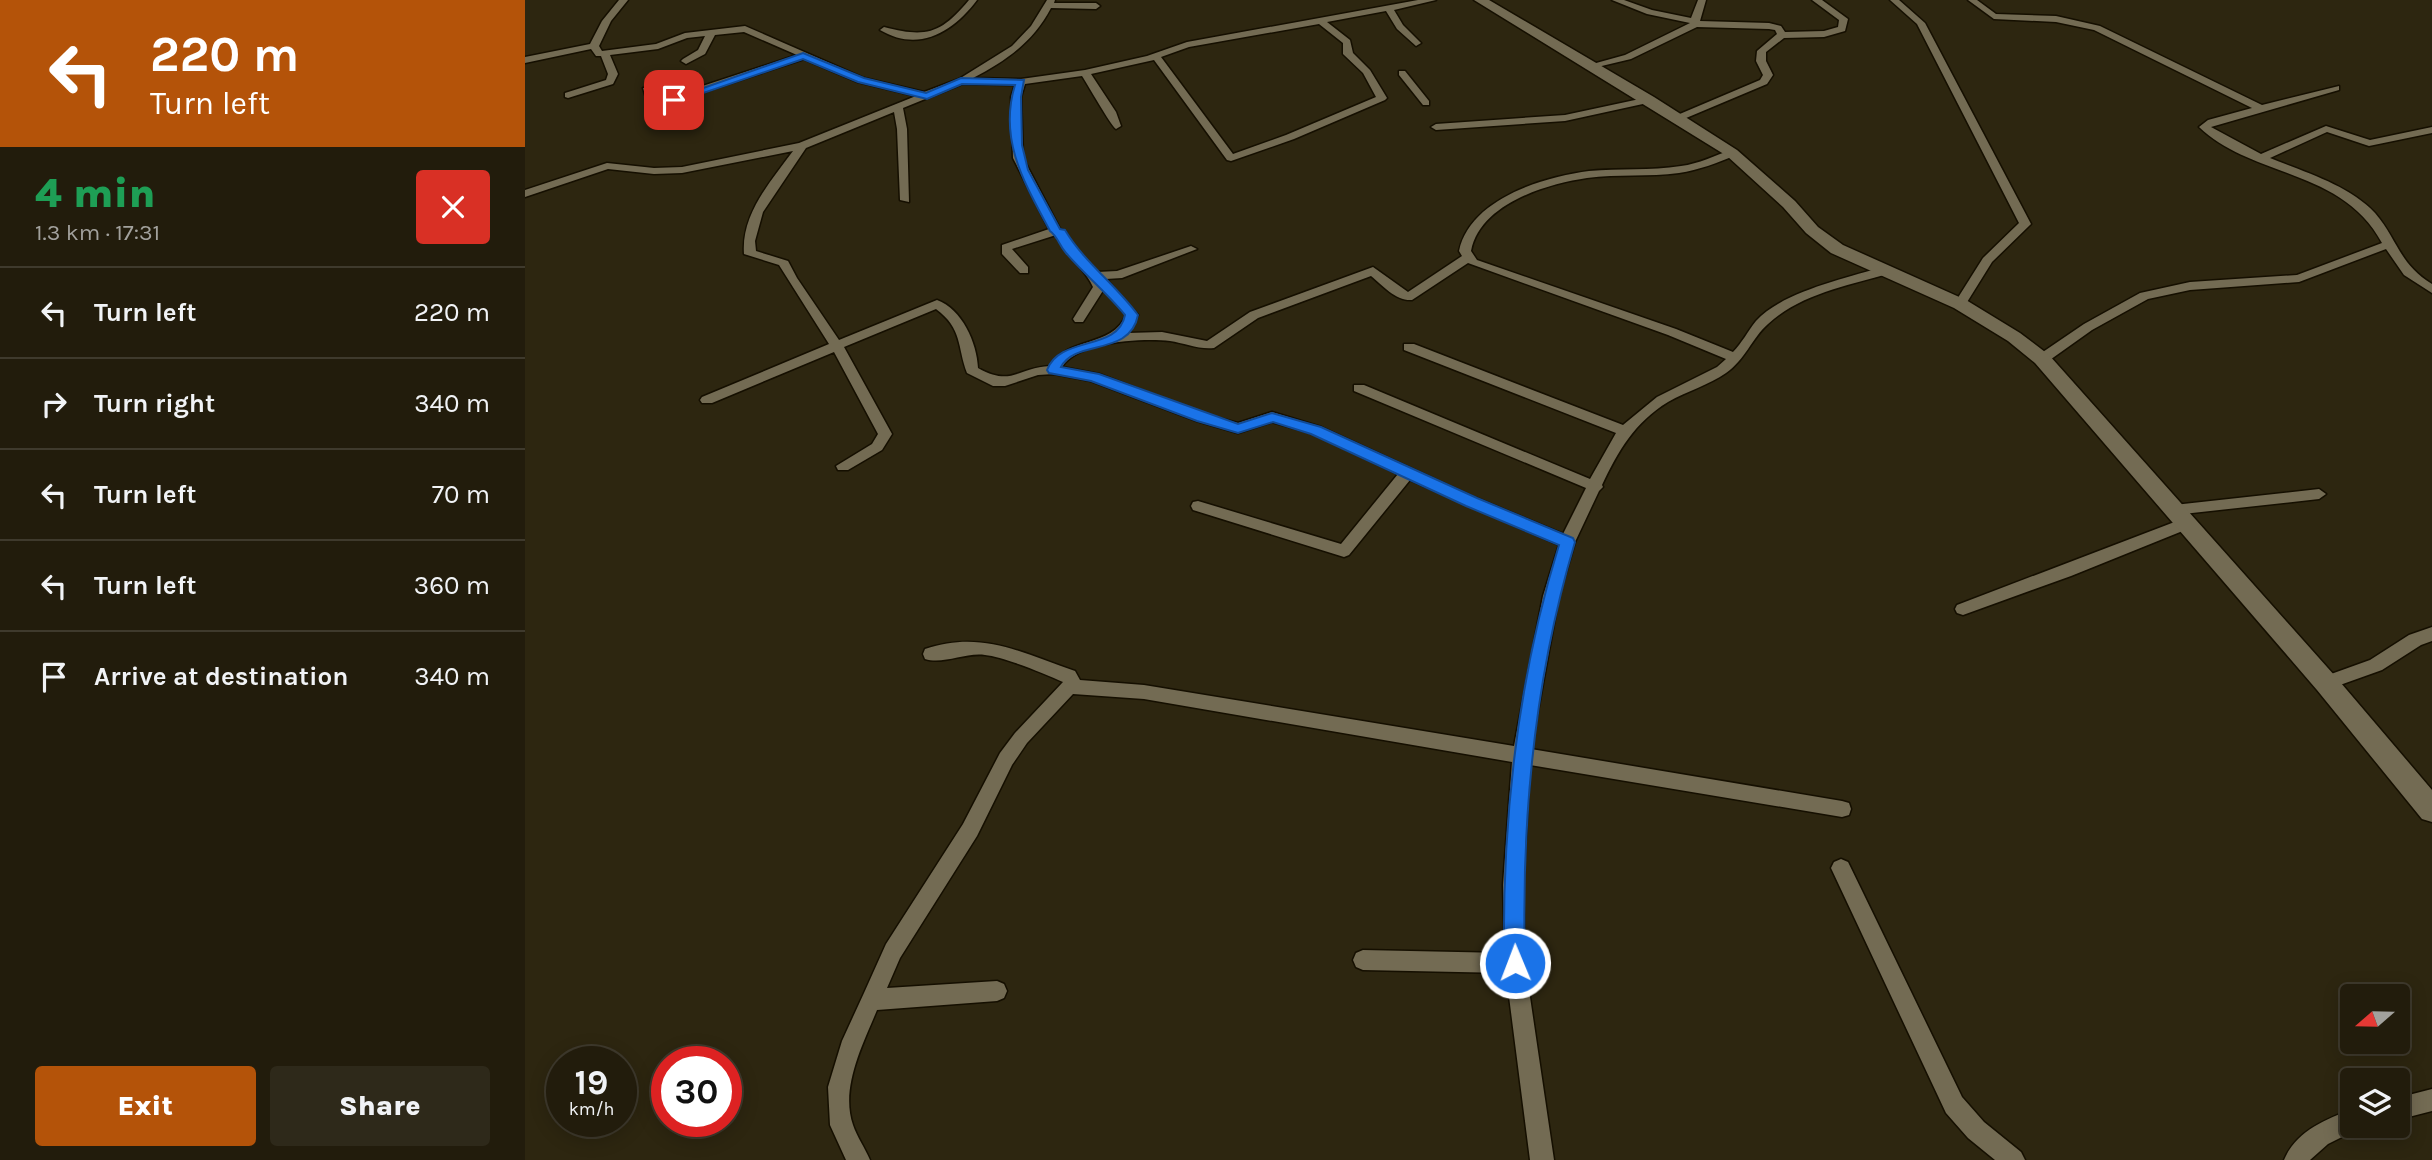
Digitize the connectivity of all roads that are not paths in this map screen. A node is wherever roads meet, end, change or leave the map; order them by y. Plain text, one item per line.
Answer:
1 (624, 0) edge
2 (973, 0) edge
3 (1432, 0) edge
4 (1479, 0) edge
5 (1616, 0) edge
6 (1702, 0) edge
7 (1816, 0) edge
8 (1894, 0) edge
9 (1972, 0) edge
10 (1049, 2) edge
11 (1096, 6) dead end
12 (1389, 9) junction
13 (1322, 22) junction
14 (1696, 23) junction
15 (884, 30) dead end
16 (712, 32) junction
17 (1781, 35) junction
18 (1416, 43) dead end
19 (594, 46) junction
20 (605, 55) junction
21 (803, 56) junction
22 (1156, 56) junction
23 (525, 60) edge
24 (687, 61) dead end
25 (1592, 67) junction
26 (1085, 73) junction
27 (1402, 73) dead end
28 (961, 81) junction
29 (1021, 82) junction
30 (2336, 88) dead end
31 (646, 90) dead end
32 (568, 95) dead end
33 (927, 96) junction
34 (1192, 99) dead end
35 (1650, 100) junction
36 (1426, 103) dead end
37 (898, 108) junction
38 (2260, 108) junction
39 (1679, 118) junction
40 (1115, 126) dead end
41 (1436, 127) dead end
42 (2432, 130) edge
43 (1212, 137) dead end
44 (802, 146) junction
45 (1732, 153) junction
46 (2263, 157) junction
47 (525, 194) edge
48 (905, 200) dead end
49 (1055, 231) junction
50 (2389, 244) junction
51 (1191, 249) dead end
52 (1468, 257) junction
53 (1024, 270) dead end
54 (1887, 270) junction
55 (1094, 276) junction
56 (2432, 289) edge
57 (1960, 304) junction
58 (1079, 320) dead end
59 (1115, 339) junction
60 (837, 346) junction
61 (1409, 347) dead end
62 (1734, 357) junction
63 (2042, 359) junction
64 (1054, 370) junction
65 (1359, 388) dead end
66 (707, 400) dead end
67 (1625, 431) junction
68 (843, 466) dead end
69 (1408, 472) junction
70 (1596, 487) junction
71 (2319, 494) dead end
72 (1198, 506) dead end
73 (2179, 517) junction
74 (1567, 542) junction
75 (1963, 609) dead end
76 (2432, 634) edge
77 (931, 654) dead end
78 (2326, 683) junction
79 (1073, 687) junction
80 (1842, 808) dead end
81 (2432, 810) edge
82 (1841, 868) dead end
83 (1363, 960) dead end
84 (1515, 963) junction
85 (997, 991) dead end
86 (871, 1000) junction
87 (2432, 1100) edge
88 (2410, 1106) edge
89 (2340, 1125) edge
90 (858, 1160) edge
91 (1542, 1160) edge
92 (2013, 1160) edge
93 (2296, 1160) edge

1 - 19 street
2 - 15 street
3 - 12 street
4 - 25 street
5 - 14 street
6 - 14 street
7 - 17 street
8 - 57 street
9 - 38 street
10 - 11 street
10 - 28 street
12 - 13 street
12 - 18 street
13 - 22 street
13 - 22 street
14 - 17 street
14 - 25 street
16 - 20 street
16 - 21 street
16 - 24 street
17 - 39 street
19 - 20 street
19 - 23 street
20 - 32 street
21 - 31 street
21 - 33 street
22 - 26 street
25 - 35 street
26 - 29 street
26 - 40 street
27 - 36 street
28 - 29 street
28 - 33 street
29 - 49 street
30 - 38 street
33 - 37 street
34 - 43 street
35 - 39 street
35 - 41 street
37 - 44 street
37 - 48 street
38 - 46 street
39 - 45 street
42 - 46 street
44 - 47 street
44 - 60 street
45 - 52 street
45 - 54 street
46 - 50 street
49 - 53 street
49 - 55 street
50 - 56 street
50 - 63 street
51 - 55 street
52 - 59 street
52 - 62 street
54 - 57 street
54 - 62 street
55 - 58 street
55 - 59 street
57 - 63 street
59 - 64 street
60 - 64 street
60 - 66 street
60 - 68 street
61 - 67 street
62 - 67 street
63 - 73 street
64 - 69 street
65 - 70 street
67 - 70 street
69 - 72 street
69 - 74 street
70 - 74 street
71 - 73 street
73 - 75 street
73 - 78 street
74 - 84 street
76 - 78 street
77 - 79 street
78 - 81 street
79 - 80 street
79 - 86 street
82 - 92 street
83 - 84 street
84 - 91 street
85 - 86 street
86 - 90 street
87 - 88 street
89 - 93 street

